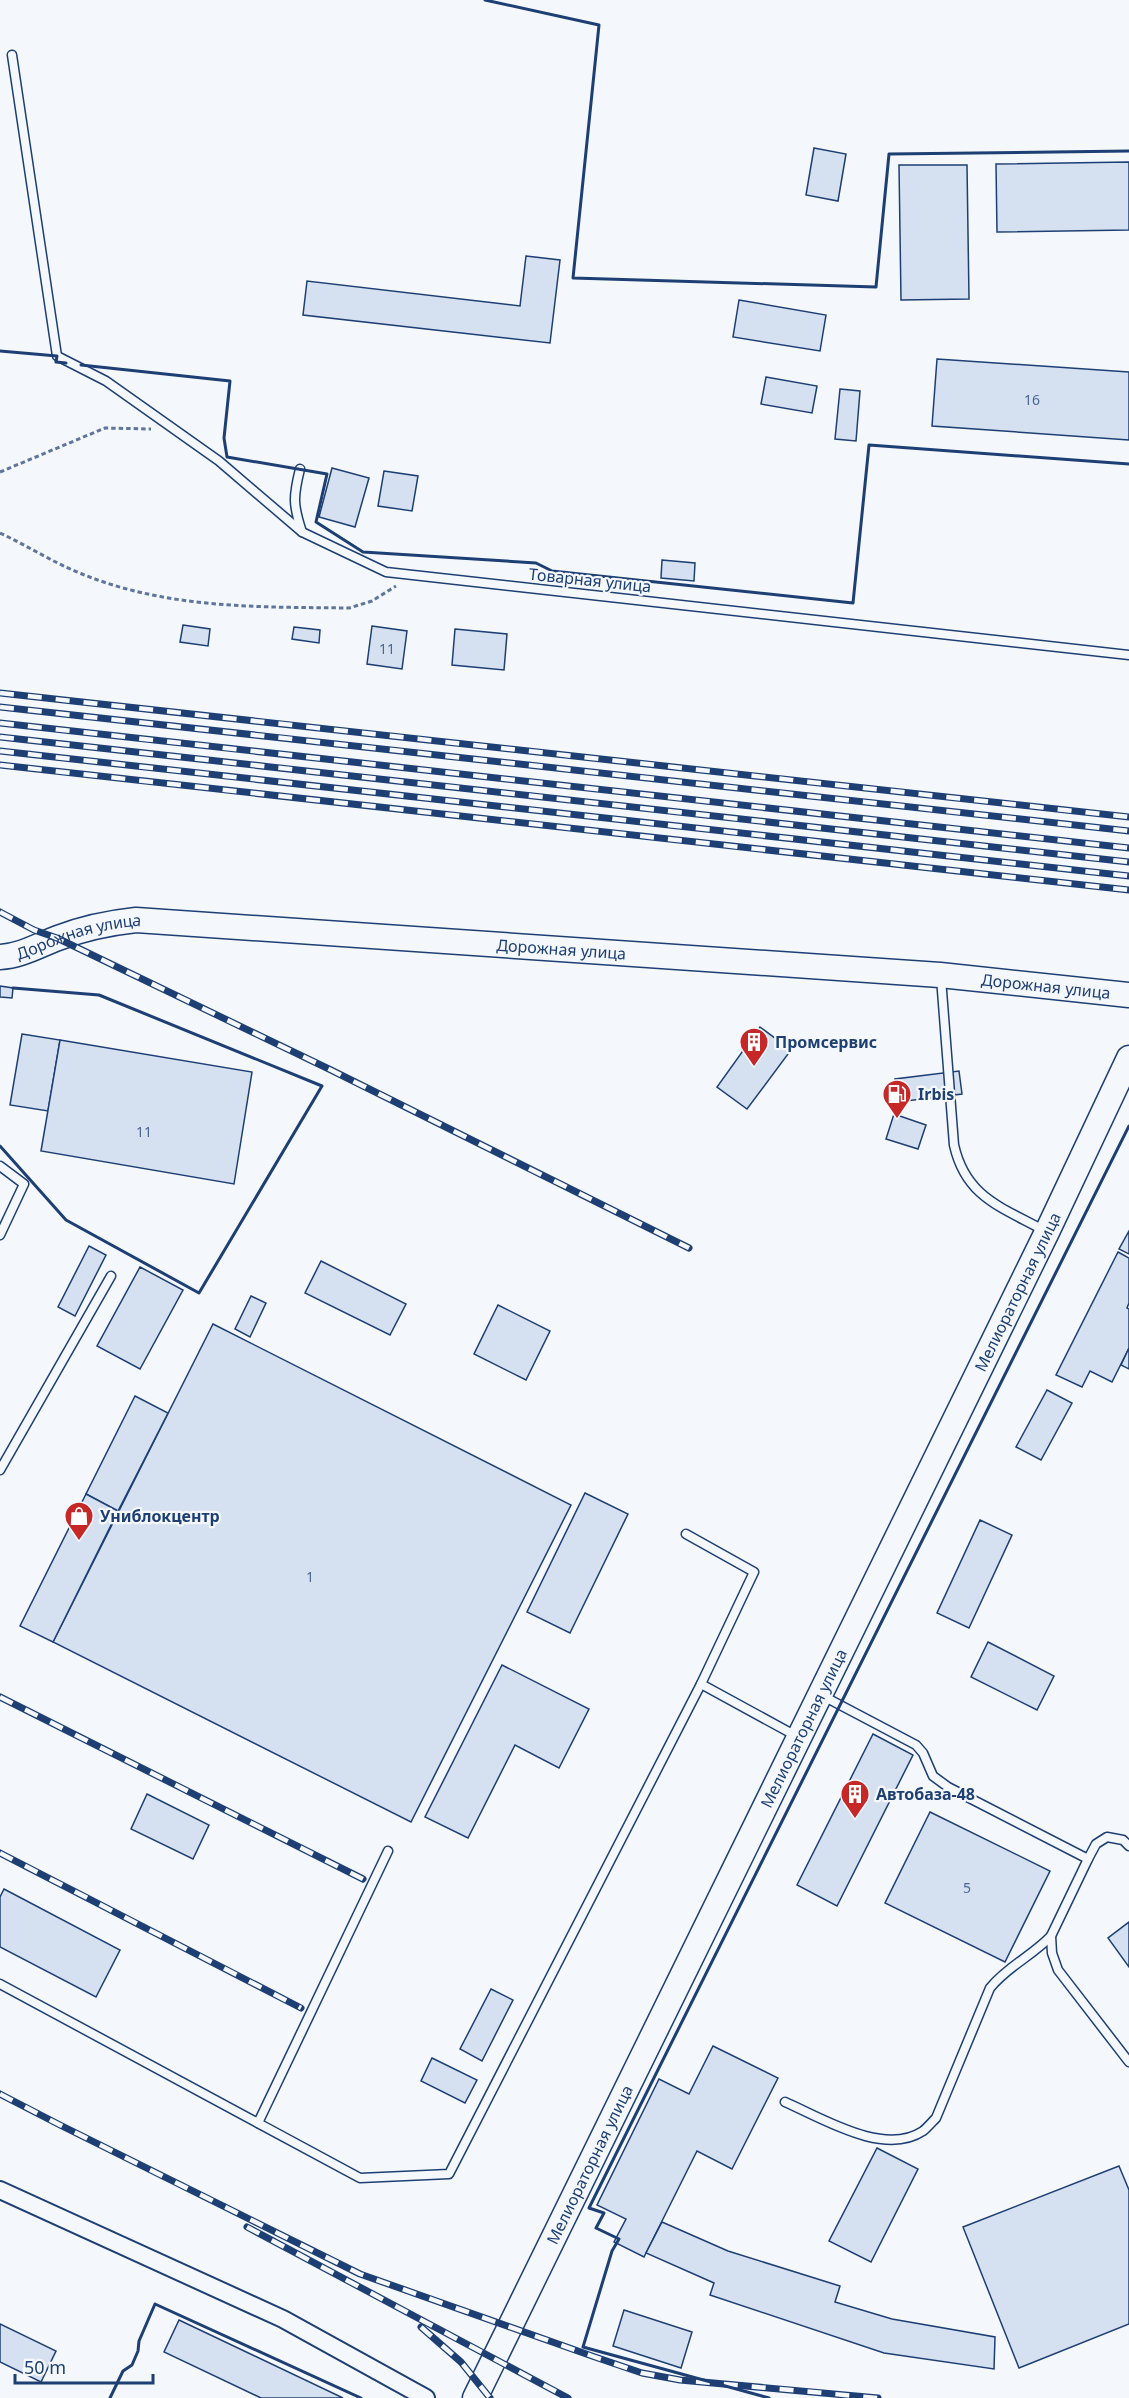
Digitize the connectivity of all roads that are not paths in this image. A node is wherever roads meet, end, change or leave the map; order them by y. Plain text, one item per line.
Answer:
1 (12, 55) dead end
2 (300, 470) dead end
3 (302, 532) junction
4 (1129, 655) edge
5 (0, 957) edge
6 (940, 975) junction
7 (1129, 995) edge
8 (1129, 1058) edge
9 (0, 1166) edge
10 (1047, 1232) junction
11 (0, 1235) edge
12 (111, 1276) dead end
13 (0, 1470) edge
14 (686, 1534) dead end
15 (701, 1684) junction
16 (819, 1694) junction
17 (798, 1737) junction
18 (1129, 1846) edge
19 (388, 1851) dead end
20 (1088, 1859) junction
21 (1051, 1936) junction
22 (0, 1984) edge
23 (1129, 2062) edge
24 (785, 2102) dead end
25 (258, 2123) junction
26 (0, 2190) edge
27 (426, 2398) edge
28 (475, 2398) edge

1 - 3 lane, Товарная улица
2 - 3 lane
3 - 4 lane, Товарная улица
5 - 6 street, Дорожная улица
6 - 7 street, Дорожная улица
6 - 10 lane
8 - 10 street, Мелиораторная улица
9 - 11 lane
10 - 16 street, Мелиораторная улица
12 - 13 lane
14 - 15 lane
15 - 17 lane
15 - 25 lane
16 - 17 street, Мелиораторная улица
16 - 20 lane
17 - 28 street, Мелиораторная улица
18 - 20 lane
19 - 25 lane
20 - 21 lane
21 - 23 lane
21 - 24 lane
22 - 25 lane
26 - 27 street

